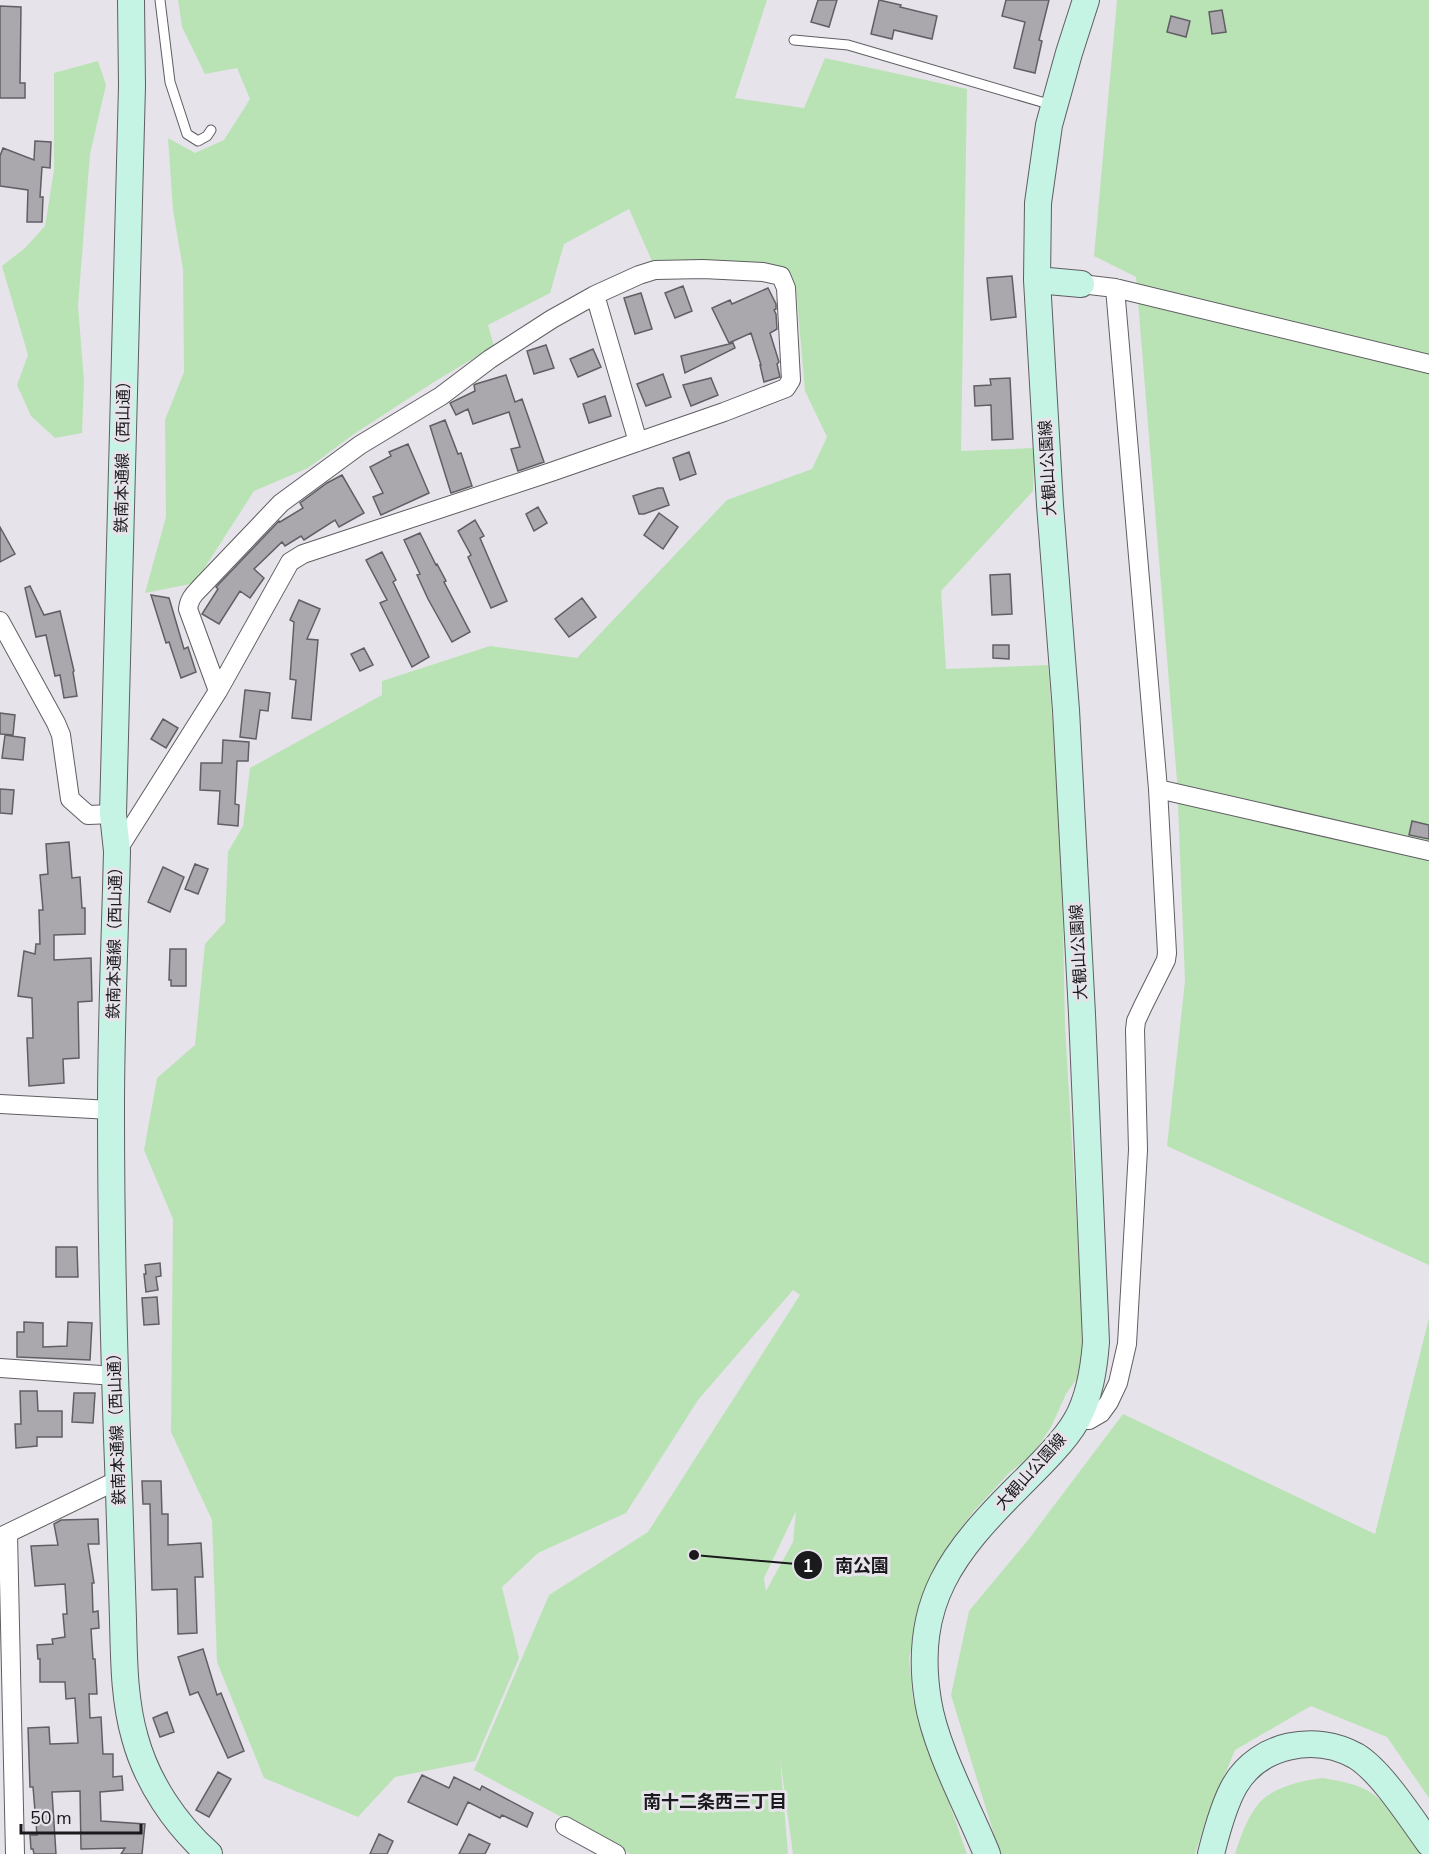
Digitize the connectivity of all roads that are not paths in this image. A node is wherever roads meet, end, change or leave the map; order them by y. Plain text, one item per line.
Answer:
1 (131, 0) edge
2 (160, 0) edge
3 (1086, 0) edge
4 (794, 40) dead end
5 (1054, 106) junction
6 (211, 130) dead end
7 (1037, 280) junction
8 (1081, 284) joint
9 (1115, 288) junction
10 (594, 296) junction
11 (1429, 364) edge
12 (638, 442) junction
13 (0, 621) edge
14 (218, 691) junction
15 (1158, 789) junction
16 (113, 814) junction
17 (1429, 850) edge
18 (117, 851) junction
19 (0, 1104) edge
20 (111, 1110) junction
21 (0, 1368) edge
22 (115, 1376) junction
23 (1076, 1420) junction
24 (118, 1480) junction
25 (4, 1536) edge
26 (565, 1826) dead end
27 (1429, 1843) edge
28 (985, 1850) edge
29 (15, 1854) edge
30 (209, 1854) edge
31 (616, 1854) edge
32 (1210, 1854) edge

1 - 16 main road, 鉄南本通線（西山通）
2 - 6 lane
3 - 5 main road, 大観山公園線
4 - 5 lane
5 - 7 main road, 大観山公園線
7 - 8 main road
7 - 23 main road, 大観山公園線
8 - 9 street
9 - 11 street
9 - 15 street
10 - 12 street
10 - 12 street
10 - 14 street
12 - 14 street
13 - 16 street
14 - 18 street
15 - 17 street
15 - 23 street
16 - 18 main road, 鉄南本通線（西山通）
18 - 20 main road, 鉄南本通線（西山通）
19 - 20 street
20 - 22 main road, 鉄南本通線（西山通）
21 - 22 street
22 - 24 main road, 鉄南本通線（西山通）
23 - 28 main road, 大観山公園線
24 - 25 street
24 - 30 main road, 鉄南本通線（西山通）
25 - 29 street
26 - 31 street
27 - 32 main road

